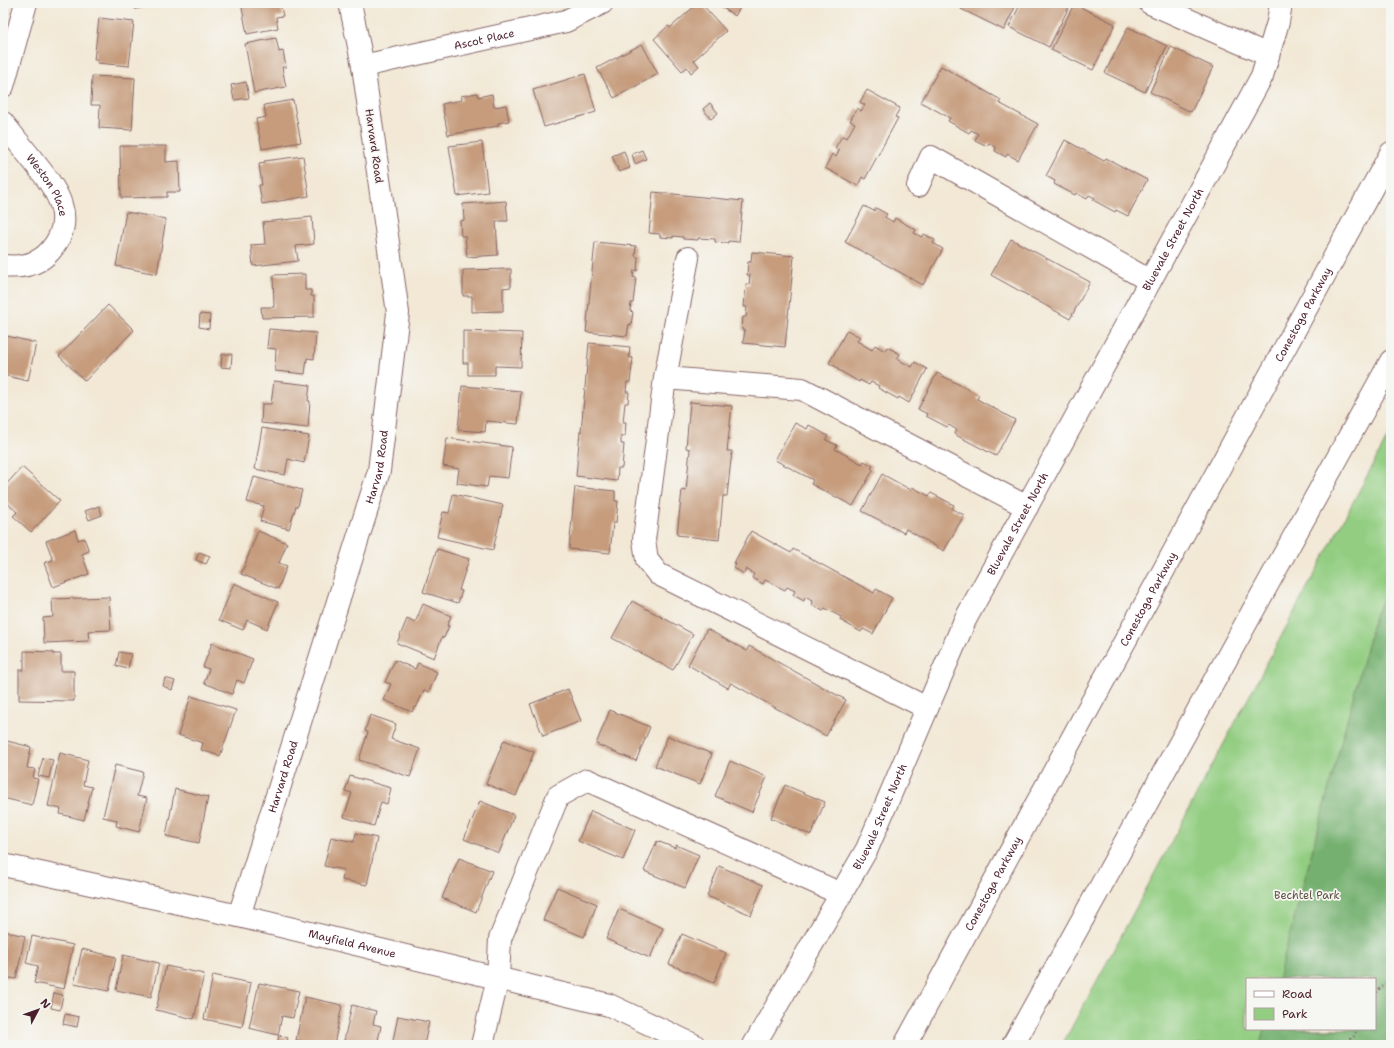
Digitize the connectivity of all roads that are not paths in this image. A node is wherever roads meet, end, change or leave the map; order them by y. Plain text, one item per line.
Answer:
1 (26, 3) edge
2 (350, 3) edge
3 (602, 3) edge
4 (1150, 3) edge
5 (1281, 3) edge
6 (1268, 56) junction
7 (363, 66) junction
8 (3, 86) edge
9 (3, 123) edge
10 (1391, 138) edge
11 (1391, 153) edge
12 (918, 186) dead end
13 (1364, 200) junction
14 (688, 258) dead end
15 (3, 266) edge
16 (1150, 281) junction
17 (1391, 362) edge
18 (665, 378) junction
19 (1027, 507) junction
20 (927, 708) junction
21 (3, 865) edge
22 (841, 894) junction
23 (240, 916) junction
24 (498, 978) junction
25 (482, 1045) edge
26 (694, 1045) edge
27 (754, 1045) edge
28 (905, 1045) edge
29 (1013, 1045) edge

1 - 8 main road
2 - 7 main road, Harvard Road
3 - 7 main road, Ascot Place
4 - 6 main road
5 - 6 main road, Bluevale Street North
6 - 16 main road, Bluevale Street North
7 - 23 main road, Harvard Road
9 - 15 main road, Weston Place
10 - 13 main road
11 - 13 main road, Conestoga Parkway
12 - 16 main road
13 - 28 main road, Conestoga Parkway
14 - 18 main road
16 - 19 main road, Bluevale Street North
17 - 29 main road
18 - 19 main road
18 - 20 main road
19 - 20 main road, Bluevale Street North
20 - 22 main road, Bluevale Street North
21 - 23 main road, Mayfield Avenue
22 - 24 main road
22 - 27 main road, Bluevale Street North
23 - 24 main road, Mayfield Avenue
24 - 25 main road
24 - 26 main road, Mayfield Avenue

